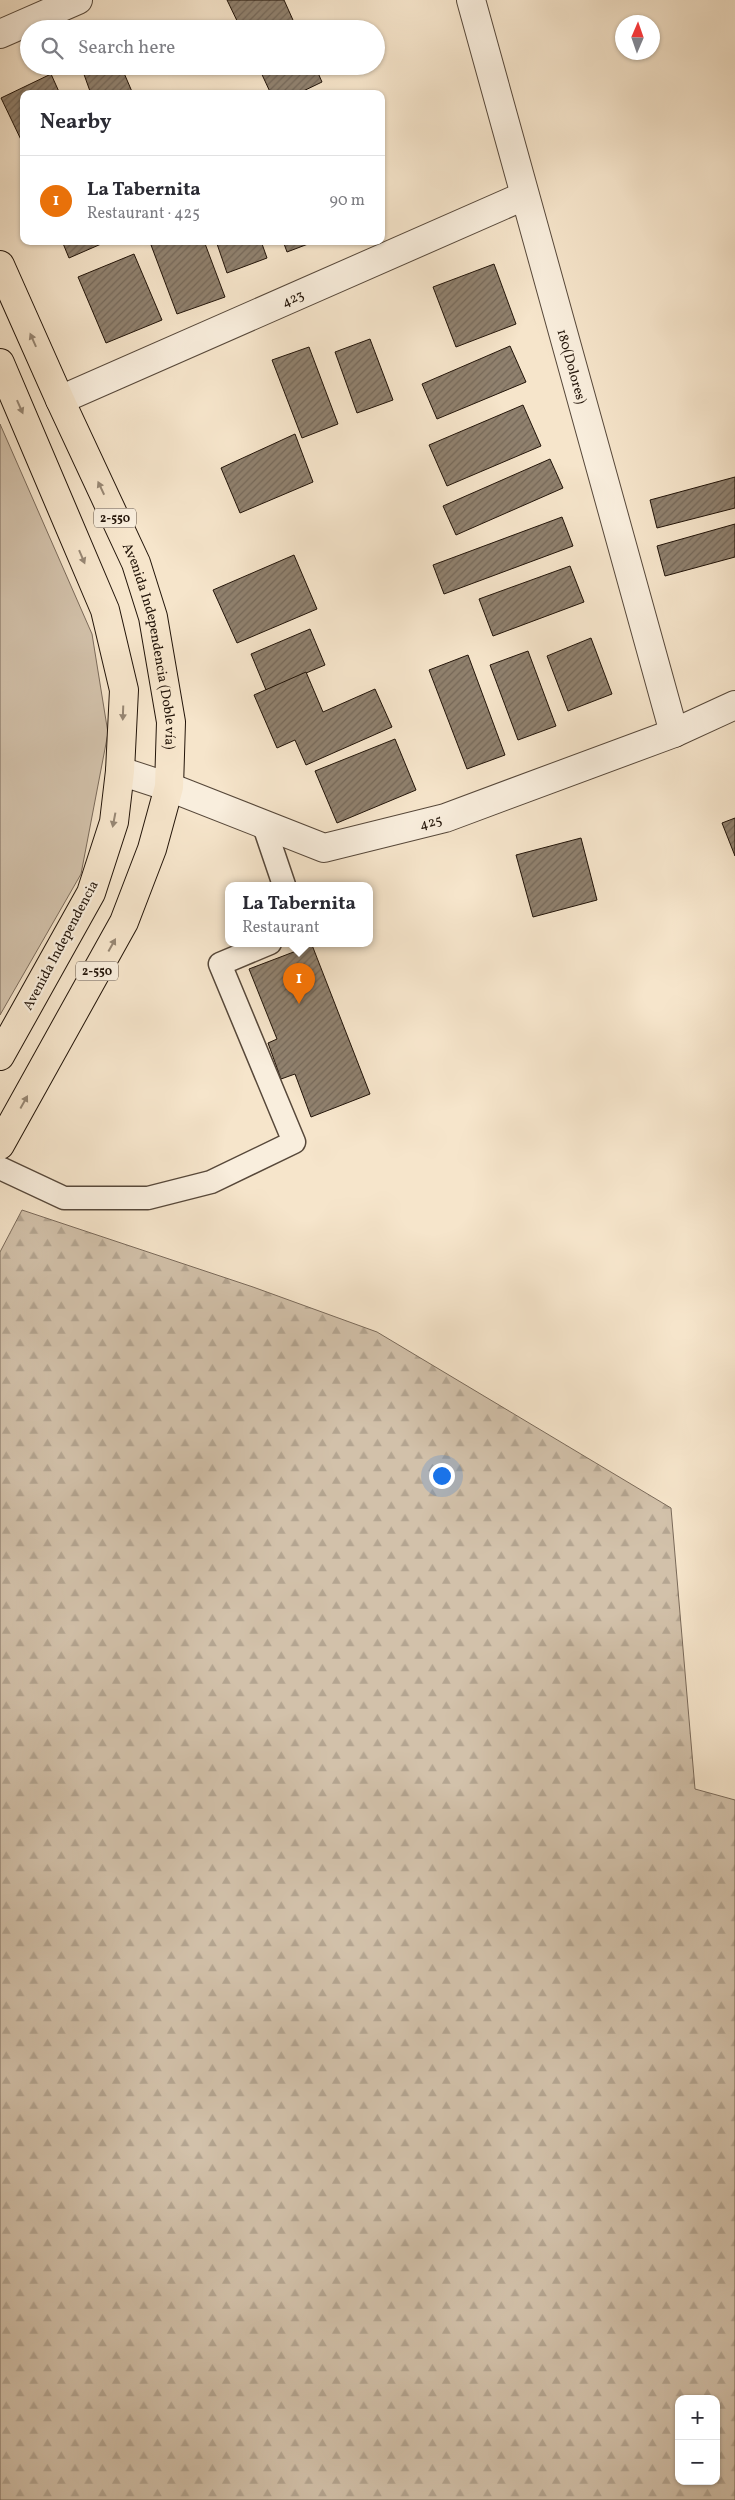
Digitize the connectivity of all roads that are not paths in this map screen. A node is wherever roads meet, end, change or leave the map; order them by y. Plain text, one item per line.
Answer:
1 (78, 0) edge
2 (472, 0) edge
3 (32, 20) edge
4 (20, 25) edge
5 (0, 34) edge
6 (524, 196) junction
7 (0, 264) edge
8 (0, 362) edge
9 (60, 400) junction
10 (735, 705) edge
11 (674, 733) junction
12 (120, 771) junction
13 (169, 787) junction
14 (263, 823) junction
15 (283, 882) edge
16 (260, 947) edge
17 (0, 1056) edge
18 (0, 1145) edge
19 (0, 1168) edge

1 - 3 street
2 - 6 street, 180(Dolores)
4 - 5 street
6 - 9 street, 423
6 - 11 street, 180(Dolores)
9 -> 7 main road, Avenida Independencia (Doble vía) / 2-550
8 -> 12 main road, 2-550
13 -> 9 main road, Avenida Independencia (Doble vía) / 2-550
10 - 11 street, 425
11 - 14 street, 425
12 - 13 street, 425
12 -> 17 main road, Avenida Independencia / 2-550
13 - 14 street, 425
18 -> 13 main road, 2-550
14 - 15 lane
16 - 19 lane

